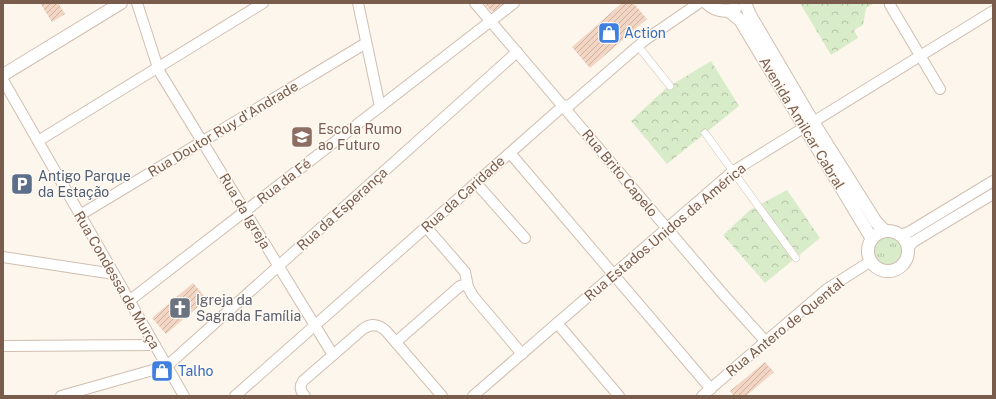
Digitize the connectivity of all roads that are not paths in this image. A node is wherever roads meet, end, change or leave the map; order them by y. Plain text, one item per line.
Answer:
1 (108, 3) edge
2 (121, 3) edge
3 (137, 3) edge
4 (263, 3) edge
5 (358, 3) edge
6 (475, 3) edge
7 (514, 3) edge
8 (699, 3) edge
9 (707, 3) edge
10 (744, 3) edge
11 (890, 5) dead end
12 (729, 11) junction
13 (993, 11) edge
14 (491, 22) junction
15 (366, 43) junction
16 (638, 46) junction
17 (517, 52) junction
18 (920, 56) junction
19 (3, 67) edge
20 (158, 67) junction
21 (3, 75) edge
22 (3, 80) edge
23 (670, 86) dead end
24 (940, 89) dead end
25 (563, 106) junction
26 (380, 107) junction
27 (808, 124) junction
28 (705, 133) dead end
29 (38, 141) junction
30 (203, 142) junction
31 (510, 153) junction
32 (732, 172) junction
33 (993, 181) edge
34 (476, 183) junction
35 (993, 194) edge
36 (245, 211) junction
37 (80, 215) junction
38 (426, 227) junction
39 (668, 229) junction
40 (885, 231) junction
41 (900, 235) junction
42 (524, 238) dead end
43 (872, 239) junction
44 (908, 248) junction
45 (3, 257) edge
46 (796, 258) dead end
47 (871, 261) junction
48 (279, 266) junction
49 (114, 274) junction
50 (614, 275) junction
51 (467, 284) junction
52 (129, 301) junction
53 (557, 323) junction
54 (315, 325) junction
55 (396, 342) junction
56 (766, 342) junction
57 (155, 345) junction
58 (3, 346) edge
59 (522, 354) junction
60 (333, 355) junction
61 (167, 366) junction
62 (711, 389) junction
63 (303, 391) edge
64 (61, 396) edge
65 (184, 396) edge
66 (235, 396) edge
67 (442, 396) edge
68 (473, 396) edge
69 (619, 396) edge
70 (702, 396) edge

1 - 19 street
2 - 21 street
3 - 20 street, Rua da Igreja
4 - 20 street
5 - 15 street
6 - 14 street, Rua Brito Capelo
7 - 14 street, Rua da Fé
8 - 16 street, Rua da Caridade
9 - 12 street
10 - 12 street
10 - 27 street, Avenida Amilcar Cabral
11 - 18 street
12 - 27 street, Avenida Amilcar Cabral
13 - 18 street, Rua Estados Unidos da América
14 - 17 street, Rua Brito Capelo
14 - 26 street, Rua da Fé
15 - 26 street
15 - 30 street, Rua Doutor Ruy d'Andrade
16 - 23 street
16 - 25 street, Rua da Caridade
17 - 25 street, Rua Brito Capelo
17 - 48 street, Rua da Esperança
18 - 24 street
18 - 27 street, Rua Estados Unidos da América
20 - 29 street
20 - 30 street, Rua da Igreja
22 - 29 street, Rua Condessa de Murça
25 - 31 street, Rua da Caridade
25 - 39 street, Rua Brito Capelo
26 - 36 street, Rua da Fé
27 - 32 street, Rua Estados Unidos da América
27 - 40 street, Avenida Amilcar Cabral
27 - 43 street, Avenida Amilcar Cabral
28 - 32 street
29 - 37 street, Rua Condessa de Murça
30 - 36 street, Rua da Igreja
30 - 37 street, Rua Doutor Ruy d'Andrade
31 - 34 street, Rua da Caridade
31 - 50 street
32 - 39 street, Rua Estados Unidos da América
32 - 46 street
33 - 41 street
34 - 38 street, Rua da Caridade
34 - 42 street
35 - 44 street
36 - 48 street, Rua da Igreja
36 - 52 street, Rua da Fé
37 - 49 street, Rua Condessa de Murça
38 - 51 street
38 - 54 street, Rua da Caridade
39 - 50 street, Rua Estados Unidos da América
39 - 56 street, Rua Brito Capelo
40 - 41 street
40 - 43 street
41 - 44 street
43 - 47 street
44 - 47 street
45 - 49 street
47 - 56 street, Rua Antero de Quental
48 - 54 street, Rua da Igreja
48 - 61 street, Rua da Esperança
49 - 52 street, Rua Condessa de Murça
50 - 53 street, Rua Estados Unidos da América
50 - 62 street
51 - 55 street
51 - 59 street
52 - 57 street, Rua Condessa de Murça
53 - 59 street, Rua Estados Unidos da América
53 - 69 street
54 - 60 street, Rua da Igreja
54 - 66 street, Rua da Caridade
55 - 60 street
55 - 67 street
56 - 62 street, Rua Antero de Quental
57 - 58 street
57 - 61 street, Rua Condessa de Murça
59 - 68 street, Rua Estados Unidos da América
60 - 63 street
61 - 64 street
61 - 65 street, Rua Condessa de Murça
62 - 70 street, Rua Antero de Quental

